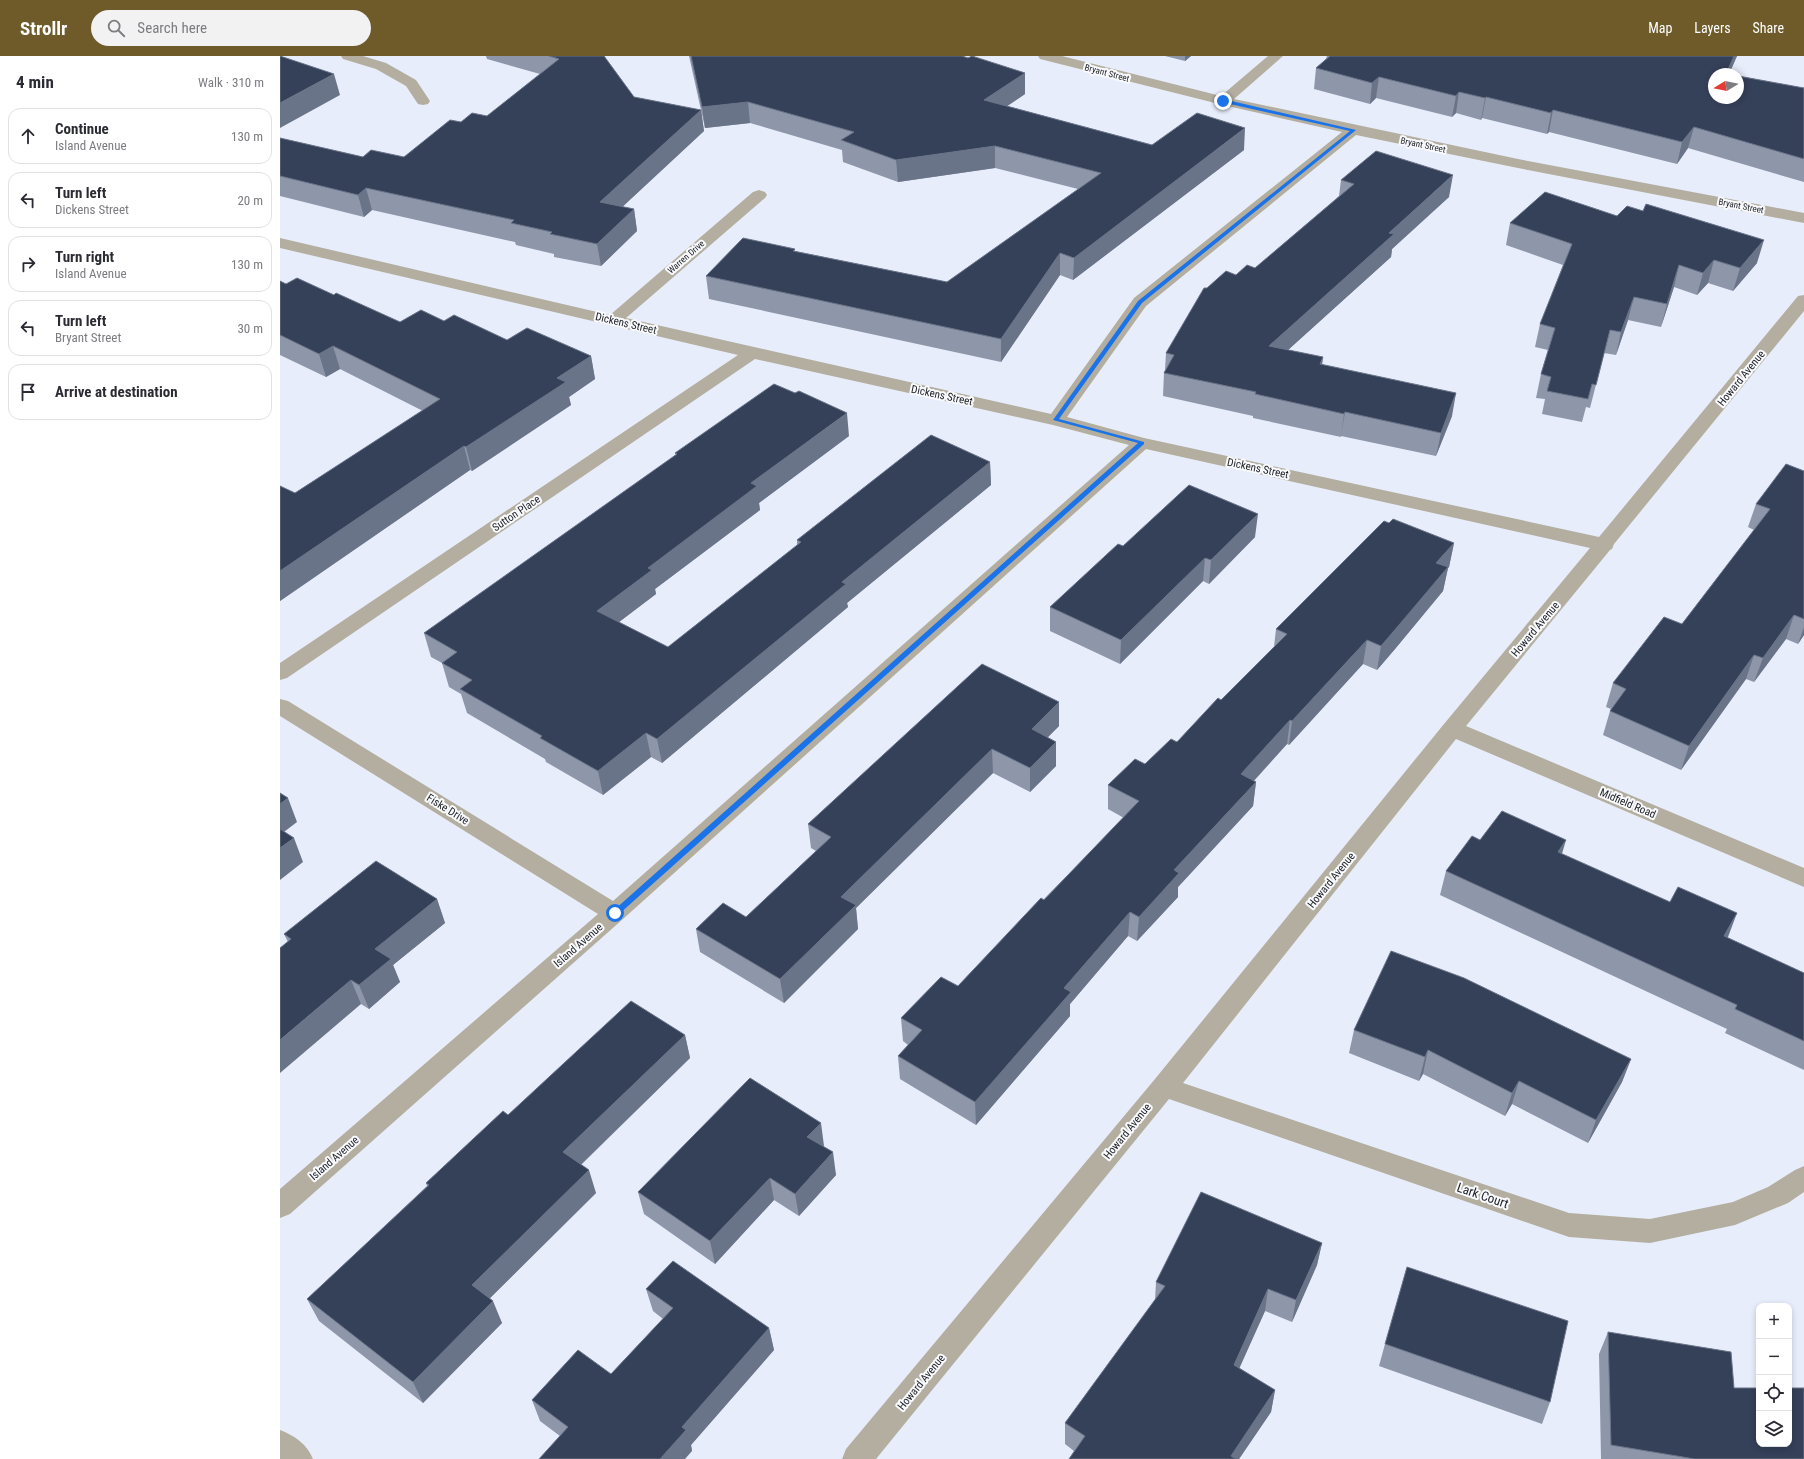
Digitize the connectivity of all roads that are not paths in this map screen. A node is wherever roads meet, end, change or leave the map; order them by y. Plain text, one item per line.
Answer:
1 (348, 56) edge
2 (1045, 56) edge
3 (1276, 56) edge
4 (423, 101) dead end
5 (1223, 101) junction
6 (1353, 130) junction
7 (759, 195) dead end
8 (1804, 218) edge
9 (280, 243) edge
10 (1804, 300) edge
11 (614, 320) junction
12 (752, 353) junction
13 (1056, 420) junction
14 (1142, 443) junction
15 (1604, 545) junction
16 (280, 673) edge
17 (280, 706) edge
18 (1452, 729) junction
19 (1804, 878) edge
20 (615, 913) junction
21 (1164, 1087) junction
22 (1804, 1178) edge
23 (280, 1206) edge
24 (280, 1444) edge
25 (298, 1459) edge
26 (857, 1459) edge

1 - 4 street
2 - 5 street, Bryant Street
3 - 5 street
5 - 6 street, Bryant Street
6 - 8 street, Bryant Street
6 - 13 street
7 - 11 street, Warren Drive
9 - 11 street, Dickens Street
10 - 15 street, Howard Avenue
11 - 12 street, Dickens Street
12 - 13 street, Dickens Street
12 - 16 street, Sutton Place
13 - 14 street, Dickens Street
14 - 15 street, Dickens Street
14 - 20 street, Island Avenue
15 - 18 street, Howard Avenue
17 - 20 street, Fiske Drive
18 - 19 street, Midfield Road
18 - 21 street, Howard Avenue
20 - 23 street, Island Avenue
21 - 22 street, Lark Court
21 - 26 street, Howard Avenue
24 - 25 street

